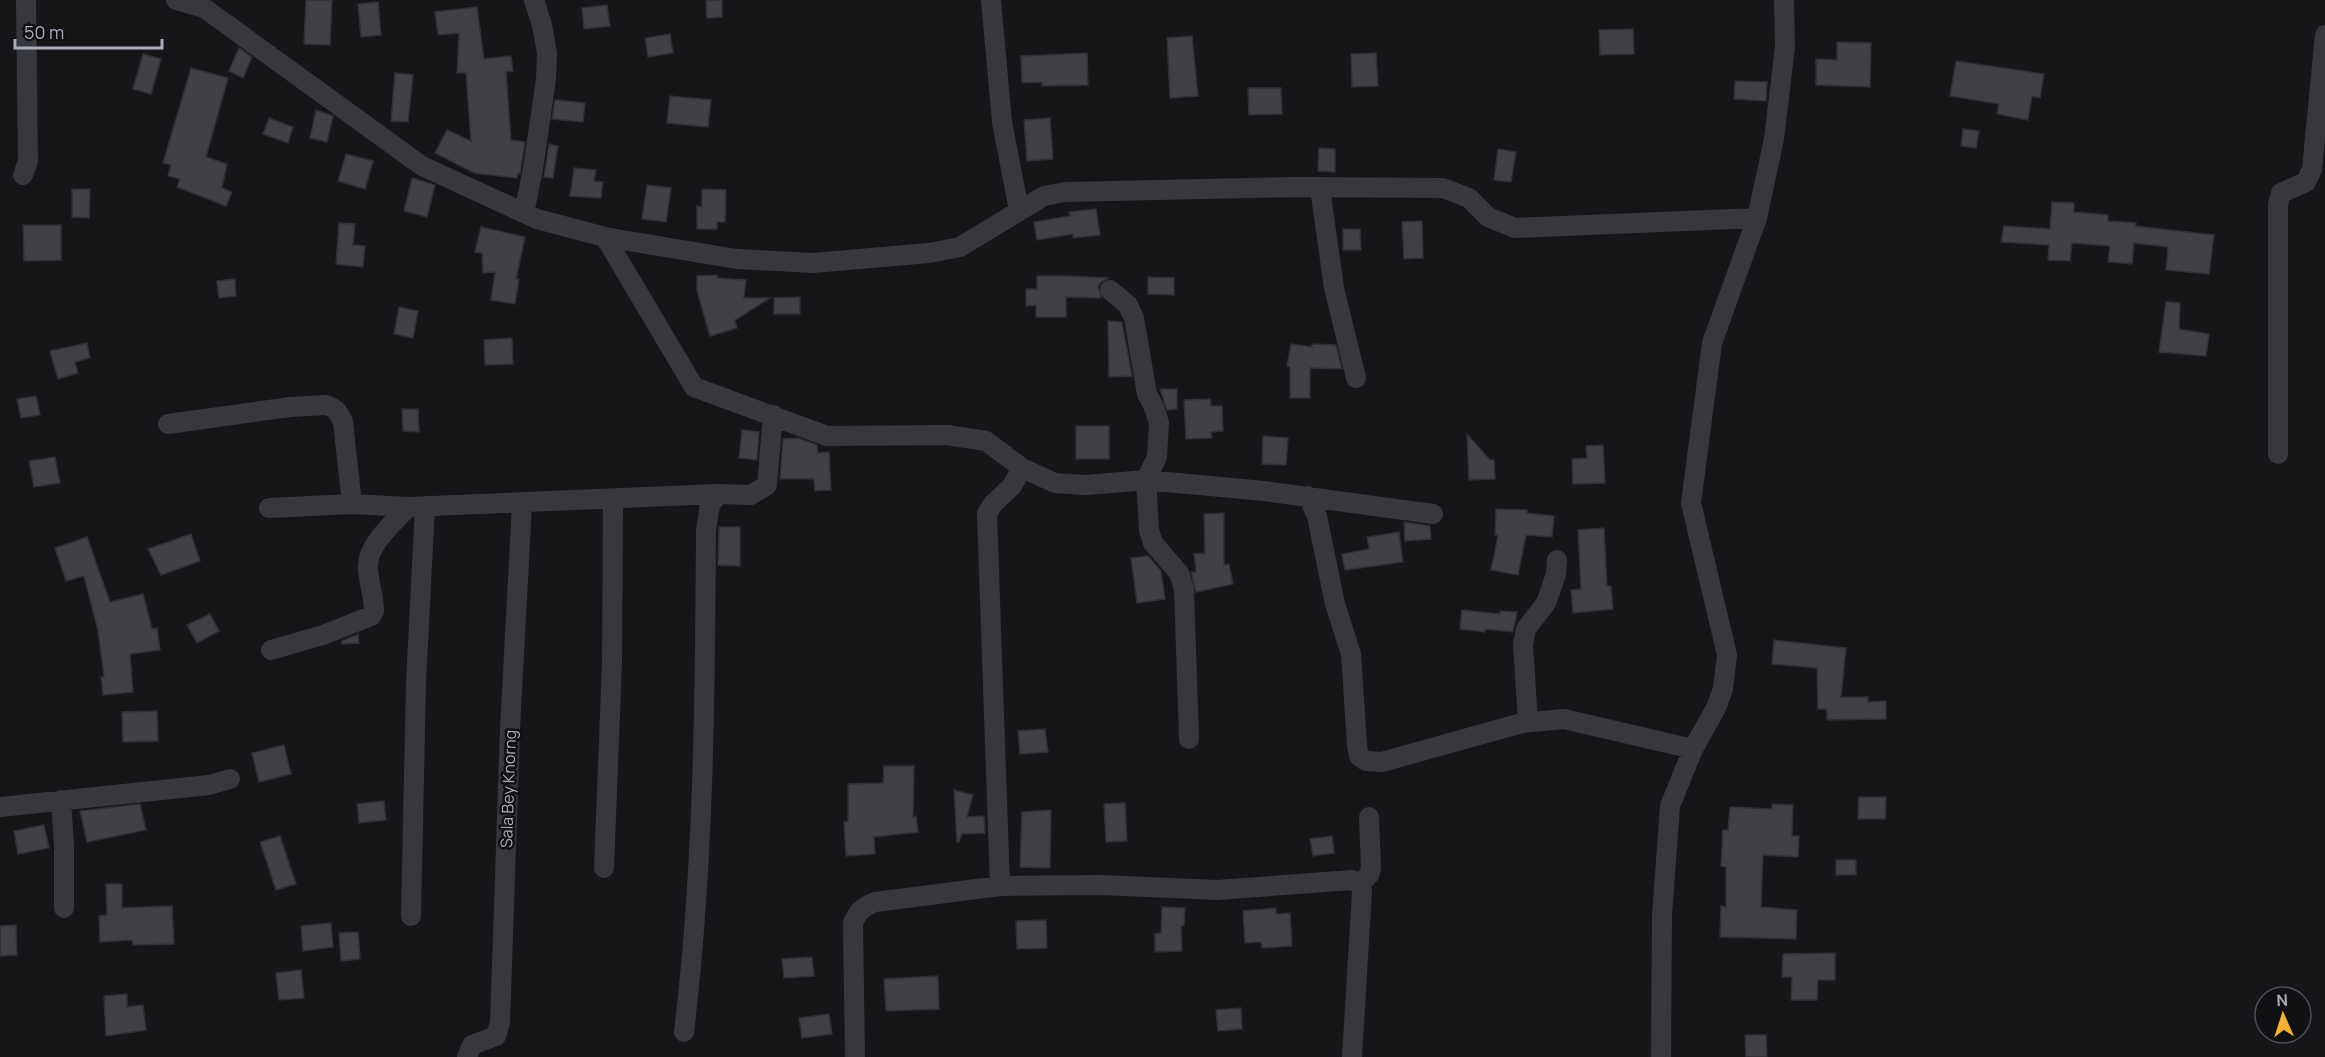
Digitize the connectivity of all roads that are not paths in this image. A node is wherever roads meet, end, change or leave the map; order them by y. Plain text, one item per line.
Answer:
1 (26, 0) edge
2 (176, 0) edge
3 (534, 0) edge
4 (991, 0) edge
5 (1784, 0) edge
6 (2325, 35) edge
7 (23, 175) dead end
8 (1320, 188) junction
9 (1019, 210) junction
10 (524, 213) junction
11 (1756, 218) junction
12 (605, 237) junction
13 (1110, 290) dead end
14 (1356, 378) dead end
15 (773, 415) junction
16 (168, 424) dead end
17 (2278, 454) dead end
18 (1022, 468) junction
19 (1146, 480) junction
20 (717, 494) junction
21 (1308, 496) junction
22 (612, 499) junction
23 (352, 504) junction
24 (522, 504) junction
25 (417, 506) junction
26 (269, 508) dead end
27 (1433, 514) dead end
28 (1557, 560) dead end
29 (271, 650) dead end
30 (1528, 722) junction
31 (1189, 739) dead end
32 (1693, 749) junction
33 (230, 779) dead end
34 (61, 800) junction
35 (0, 807) edge
36 (1369, 818) dead end
37 (604, 868) dead end
38 (1360, 884) junction
39 (1000, 886) junction
40 (64, 908) dead end
41 (411, 916) dead end
42 (684, 1032) dead end
43 (467, 1057) edge
44 (855, 1057) edge
45 (1352, 1057) edge
46 (1660, 1057) edge

1 - 7 street
2 - 10 street
3 - 10 street
4 - 9 street
5 - 11 street
6 - 17 street
8 - 9 street
8 - 11 street
8 - 14 street
9 - 12 street
10 - 12 street
11 - 32 street
12 - 15 street
13 - 19 street
15 - 18 street
15 - 20 street
16 - 23 street
18 - 19 street
18 - 39 street
19 - 21 street
19 - 31 street
20 - 22 street
20 - 42 street
21 - 27 street
21 - 30 street
22 - 24 street
22 - 37 street
23 - 25 street
23 - 26 street
24 - 25 street
24 - 43 street, Sala Bey Knorng
25 - 29 street
25 - 41 street
28 - 30 street
30 - 32 street
32 - 46 street
33 - 34 street
34 - 35 street
34 - 40 street
36 - 38 street
38 - 39 street
38 - 45 street
39 - 44 street

